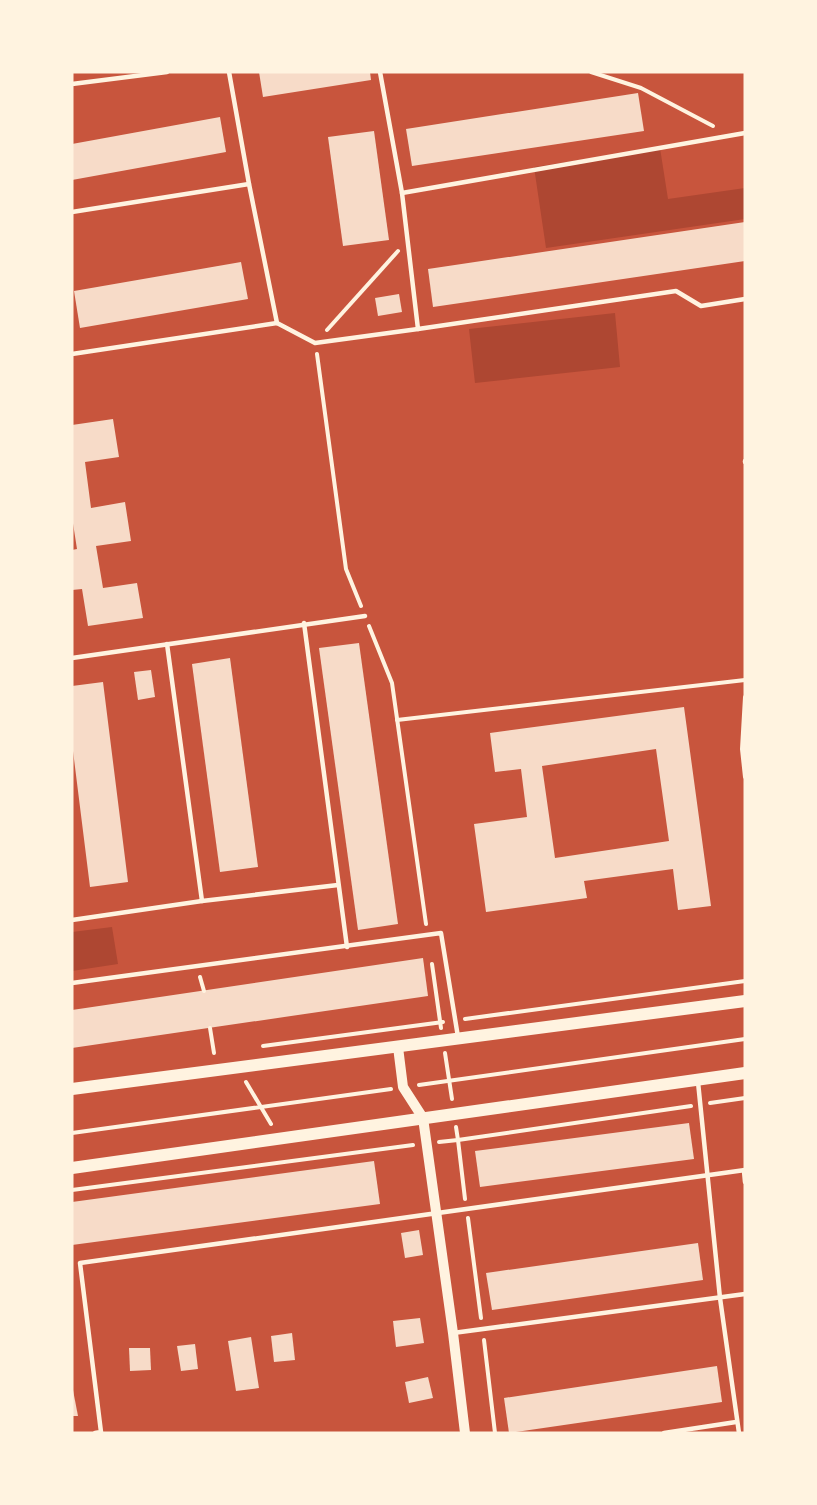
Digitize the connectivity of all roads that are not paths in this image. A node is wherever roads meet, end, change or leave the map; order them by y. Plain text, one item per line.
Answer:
1 (167, 72) edge
2 (229, 72) edge
3 (380, 72) edge
4 (72, 84) edge
5 (745, 134) edge
6 (249, 184) junction
7 (402, 193) junction
8 (72, 212) edge
9 (745, 300) edge
10 (277, 323) junction
11 (418, 329) junction
12 (72, 354) edge
13 (365, 616) road end
14 (304, 623) junction
15 (167, 644) junction
16 (72, 658) edge
17 (338, 885) junction
18 (202, 901) junction
19 (72, 920) edge
20 (347, 947) junction
21 (72, 984) edge
22 (745, 1001) edge
23 (458, 1039) junction
24 (398, 1047) junction
25 (745, 1073) edge
26 (698, 1080) junction
27 (72, 1089) edge
28 (423, 1118) junction
29 (72, 1168) edge
30 (744, 1171) edge
31 (706, 1175) junction
32 (745, 1182) edge
33 (436, 1214) junction
34 (745, 1294) edge
35 (720, 1298) junction
36 (453, 1333) junction
37 (736, 1422) junction
38 (95, 1433) edge
39 (465, 1433) edge
40 (664, 1433) edge
41 (739, 1433) edge

1 - 4 lane
2 - 6 lane
3 - 7 lane
5 - 7 lane
6 - 8 lane
6 - 10 lane
7 - 11 lane
9 - 11 lane
10 - 11 lane
10 - 12 lane
13 - 14 lane
14 - 15 lane
14 - 17 lane
15 - 16 lane
15 - 18 lane
17 - 18 lane
17 - 20 lane
18 - 19 lane
20 - 21 lane
20 - 23 lane
22 - 23 main road
23 - 24 main road
24 - 27 main road
24 - 28 street
25 - 26 main road
26 - 28 main road
26 - 31 lane
28 - 29 main road
28 - 33 street
30 - 31 lane
30 - 32 lane
31 - 33 lane
31 - 35 lane
33 - 36 street
33 - 38 lane
34 - 35 lane
35 - 36 lane
35 - 37 lane
36 - 39 street
37 - 40 lane
37 - 41 lane

